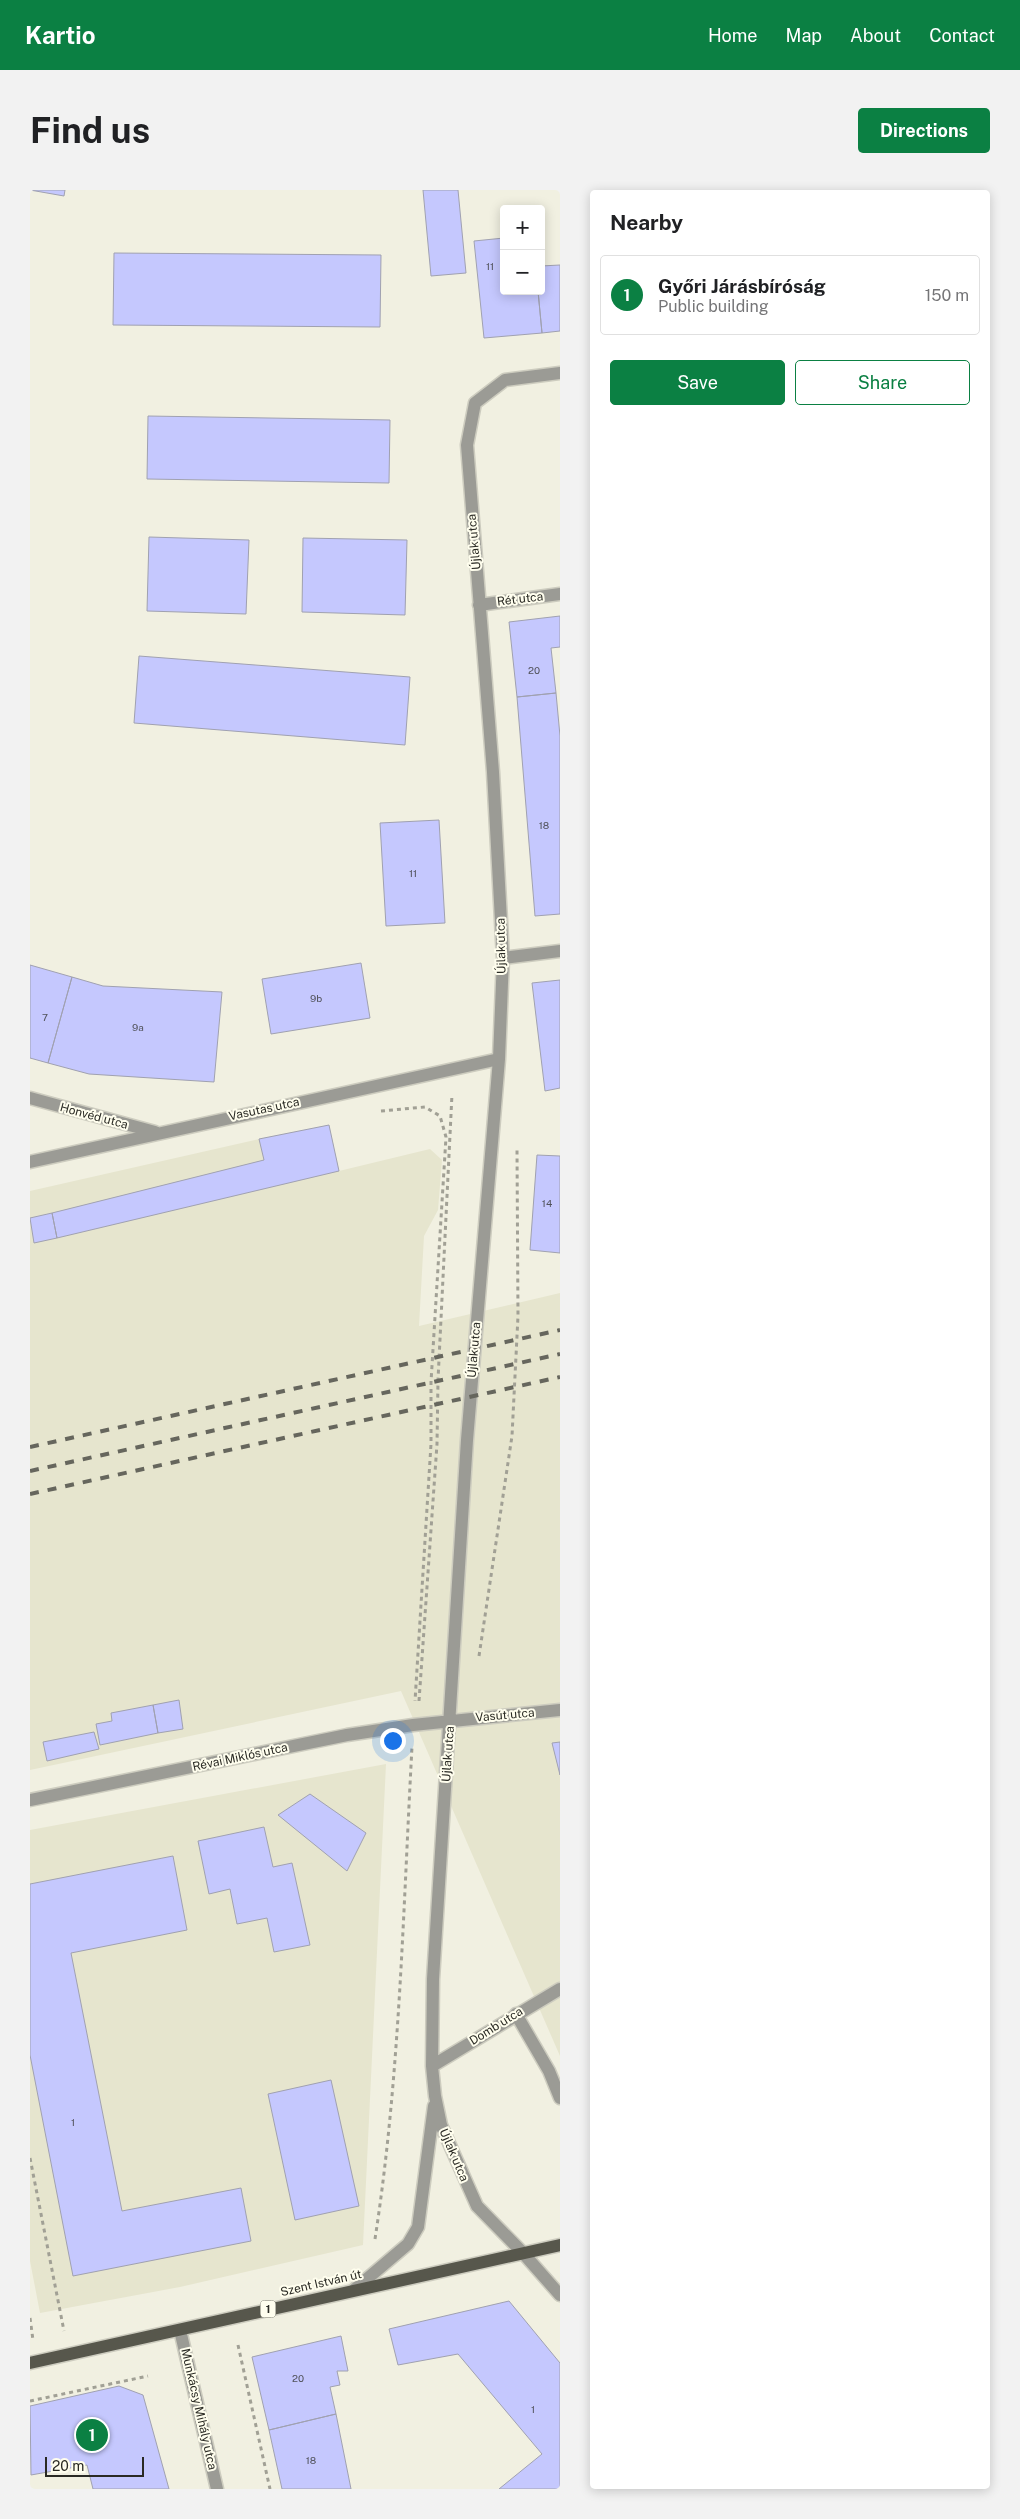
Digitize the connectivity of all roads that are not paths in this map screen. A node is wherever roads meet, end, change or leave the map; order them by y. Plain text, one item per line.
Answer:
1 (560, 373) edge
2 (560, 594) edge
3 (479, 605) junction
4 (560, 951) edge
5 (503, 958) junction
6 (499, 1059) junction
7 (30, 1098) edge
8 (157, 1133) junction
9 (30, 1162) edge
10 (560, 1710) edge
11 (450, 1720) junction
12 (30, 1800) edge
13 (560, 1988) edge
14 (516, 2014) junction
15 (432, 2066) junction
16 (435, 2096) junction
17 (560, 2098) edge
18 (560, 2245) edge
19 (523, 2253) junction
20 (355, 2289) junction
21 (560, 2295) edge
22 (180, 2330) junction
23 (30, 2363) edge
24 (217, 2489) edge

1 - 3 street, Újlak utca
2 - 3 street, Rét utca
3 - 5 street, Újlak utca
4 - 5 street
5 - 6 street, Újlak utca
6 - 8 street, Vasutas utca
6 - 11 street, Újlak utca
7 - 8 street, Honvéd utca
8 - 9 street, Vasutas utca
10 - 11 street, Vasút utca
11 - 12 street, Révai Miklós utca
11 - 15 street, Újlak utca
13 - 14 street, Domb utca
14 - 15 street, Domb utca
14 - 17 street
15 - 16 street, Újlak utca
16 - 19 street, Újlak utca
16 - 20 street
18 - 19 main road, Szent István út / 1
19 - 20 main road, Szent István út / 1
19 - 21 street, Újlak utca
20 - 22 main road, Szent István út / 1
22 - 23 main road, Szent István út / 1
22 - 24 street, Munkácsy Mihály utca

